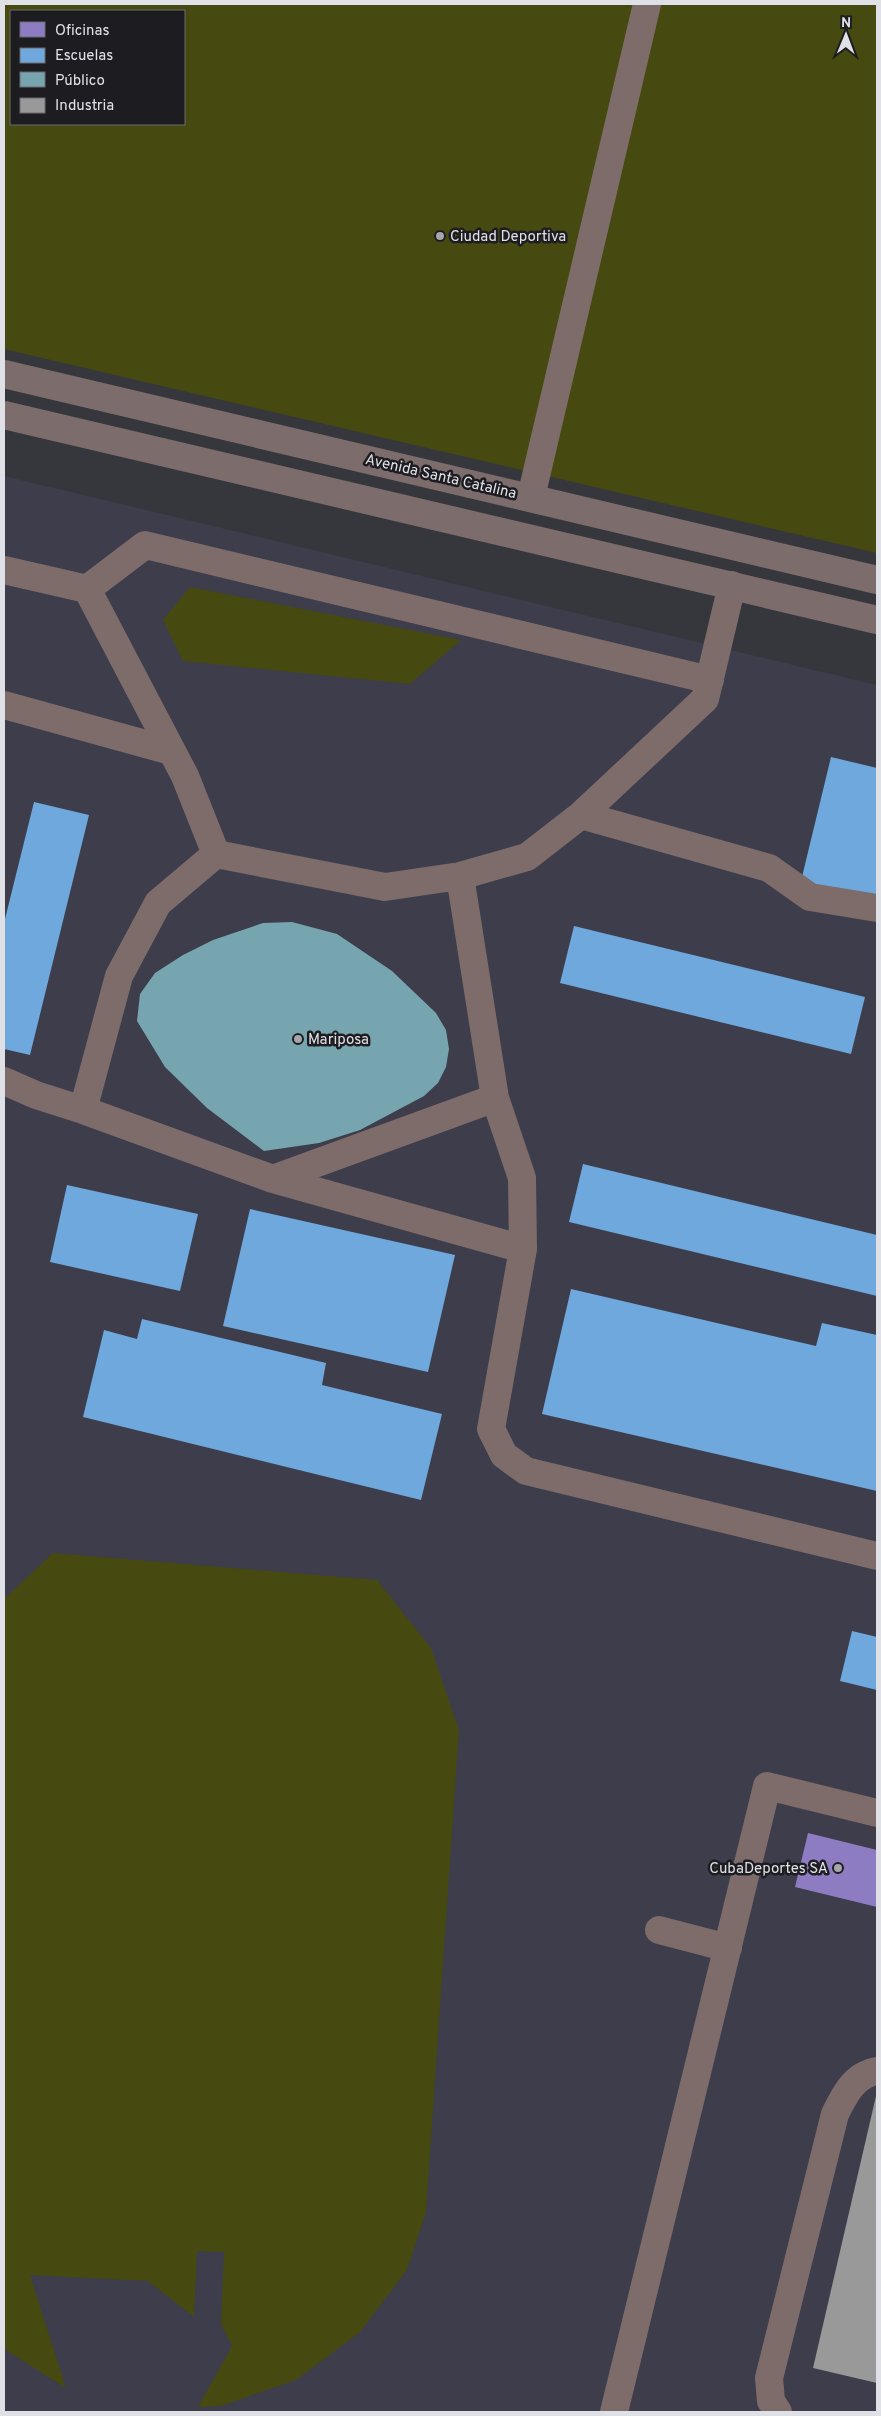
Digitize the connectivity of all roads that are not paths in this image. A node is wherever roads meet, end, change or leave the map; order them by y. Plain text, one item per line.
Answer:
1 (647, 4) edge
2 (4, 374) edge
3 (4, 415) edge
4 (531, 497) junction
5 (4, 570) edge
6 (877, 580) edge
7 (732, 585) junction
8 (87, 589) junction
9 (877, 620) edge
10 (710, 680) junction
11 (4, 705) edge
12 (171, 750) junction
13 (581, 815) junction
14 (216, 854) junction
15 (460, 876) junction
16 (877, 908) edge
17 (4, 1082) edge
18 (495, 1098) junction
19 (83, 1110) junction
20 (273, 1179) junction
21 (523, 1249) junction
22 (877, 1556) edge
23 (877, 1813) edge
24 (659, 1930) dead end
25 (728, 1948) junction
26 (877, 2070) edge
27 (614, 2412) edge
28 (778, 2412) edge

1 - 4 lane
2 - 4 main road, Avenida Santa Catalina
3 - 7 main road
4 - 6 main road, Avenida Santa Catalina
5 - 8 lane
7 - 9 main road
7 - 10 lane
8 - 10 lane
8 - 12 lane
10 - 13 lane
11 - 12 lane
12 - 14 lane
13 - 15 lane
13 - 16 lane
14 - 15 lane
14 - 19 lane
15 - 18 lane
17 - 19 lane
18 - 20 lane
18 - 21 lane
19 - 20 lane
20 - 21 lane
21 - 22 lane
23 - 25 lane
24 - 25 lane
25 - 27 lane
26 - 28 lane

